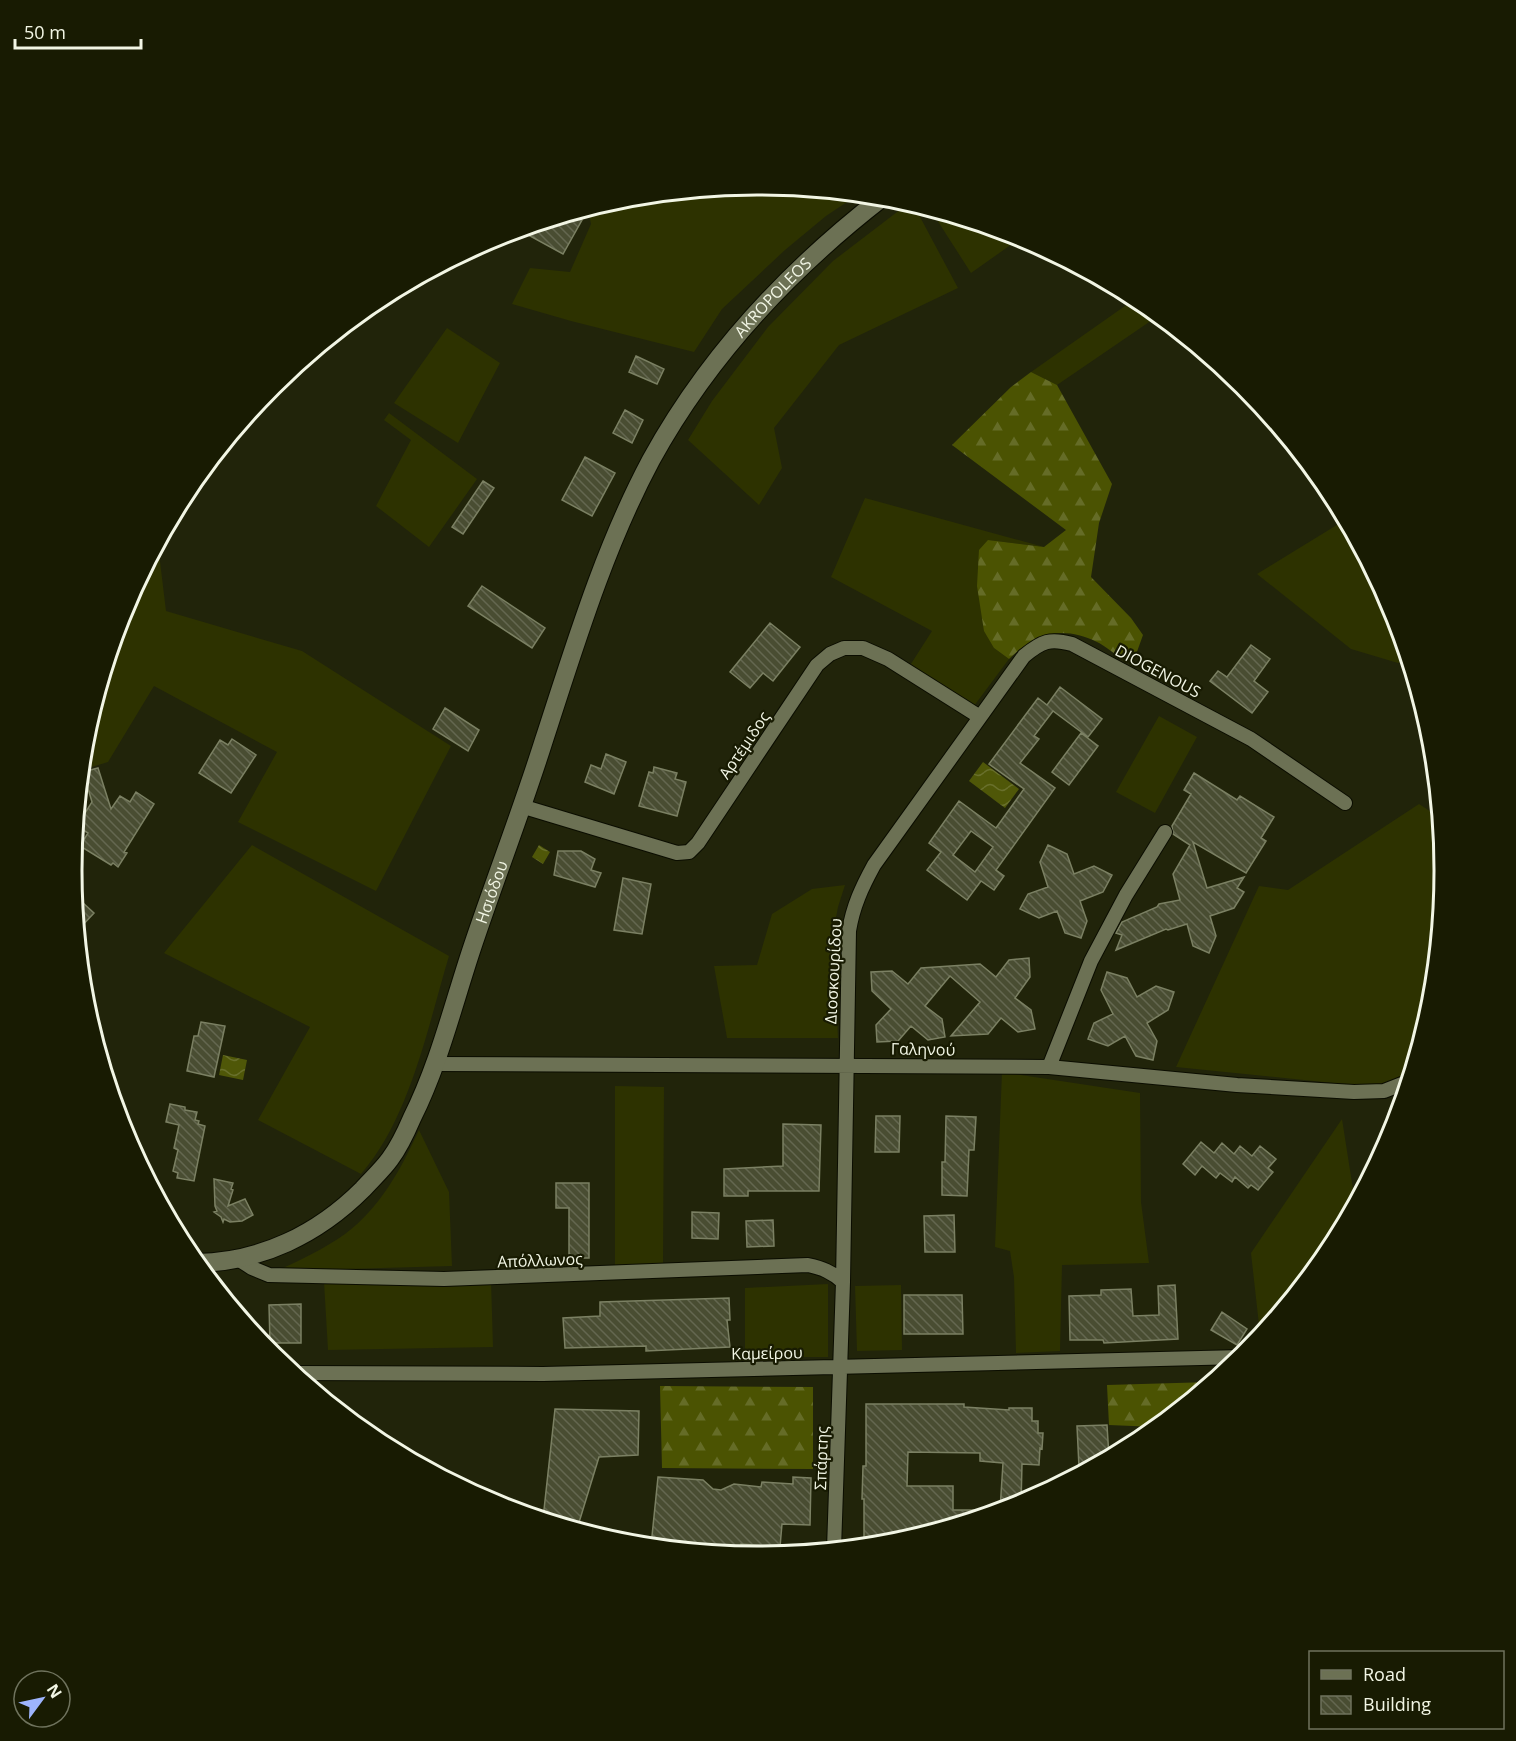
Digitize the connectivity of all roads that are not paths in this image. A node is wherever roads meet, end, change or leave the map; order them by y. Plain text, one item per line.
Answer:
1 (873, 205) edge
2 (678, 414) joint
3 (1046, 641) joint
4 (980, 717) junction
5 (1345, 803) dead end
6 (521, 806) junction
7 (1165, 832) dead end
8 (435, 1064) junction
9 (846, 1064) junction
10 (1049, 1067) junction
11 (1399, 1085) edge
12 (238, 1259) junction
13 (208, 1262) edge
14 (843, 1282) junction
15 (1226, 1357) edge
16 (841, 1368) junction
17 (308, 1373) edge
18 (834, 1541) edge

1 - 2 street, AKROPOLEOS
2 - 6 street, Ησιόδου
3 - 4 street, Διοσκουρίδου
3 - 5 street, DIOGENOUS
4 - 6 street, Αρτέμιδος
4 - 9 street, Διοσκουρίδου
6 - 8 street, Ησιόδου
7 - 10 street
8 - 9 street, Γαληνού
8 - 12 street, Ησιόδου
9 - 10 street, Γαληνού
9 - 14 street, Διοσκουρίδου
10 - 11 street, Γαληνού
12 - 13 street, Ησιόδου
12 - 14 street, Απόλλωνος
14 - 16 street, Διοσκουρίδου
15 - 16 street, Καμείρου
16 - 17 street, Καμείρου
16 - 18 street, Σπάρτης

